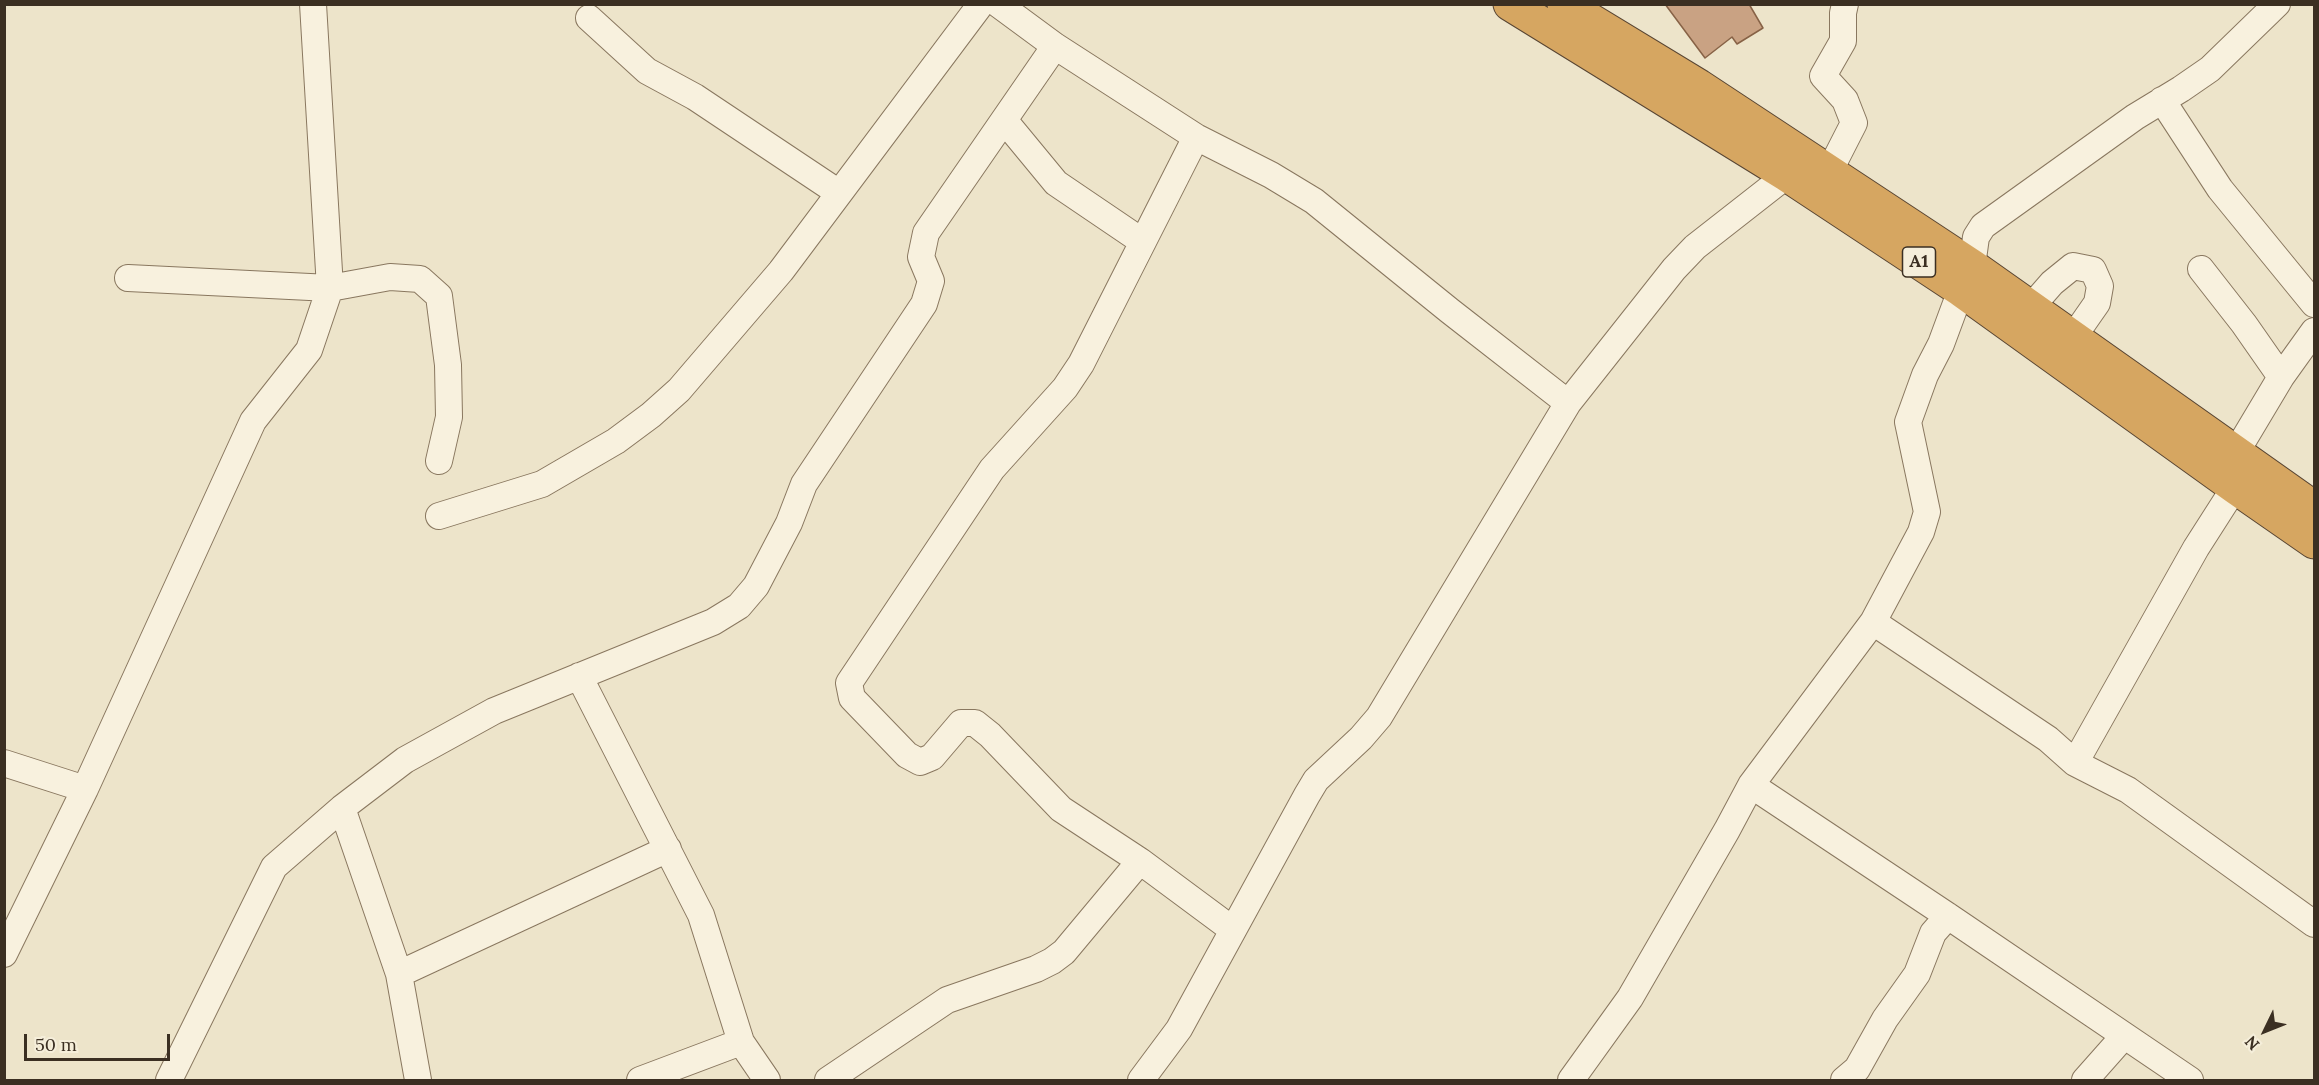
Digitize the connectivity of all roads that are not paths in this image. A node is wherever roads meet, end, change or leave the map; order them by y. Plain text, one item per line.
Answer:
1 (313, 4) edge
2 (981, 4) edge
3 (998, 4) edge
4 (1510, 4) edge
5 (1564, 4) edge
6 (1845, 4) edge
7 (2277, 4) edge
8 (589, 18) dead end
9 (1055, 46) junction
10 (2162, 100) junction
11 (1004, 120) junction
12 (1196, 137) junction
13 (1829, 172) junction
14 (1787, 176) junction
15 (839, 193) junction
16 (1143, 242) junction
17 (2200, 269) dead end
18 (129, 278) dead end
19 (1967, 278) junction
20 (330, 288) junction
21 (2314, 304) edge
22 (2031, 307) junction
23 (2314, 331) edge
24 (2074, 336) junction
25 (2281, 377) junction
26 (1568, 403) junction
27 (2235, 454) junction
28 (439, 461) dead end
29 (2235, 488) junction
30 (2314, 508) edge
31 (439, 516) dead end
32 (2314, 542) edge
33 (1873, 622) junction
34 (579, 676) junction
35 (4, 763) edge
36 (2075, 763) junction
37 (1751, 785) junction
38 (85, 789) junction
39 (342, 808) junction
40 (668, 849) junction
41 (1140, 861) junction
42 (1948, 916) junction
43 (2314, 924) edge
44 (1233, 930) junction
45 (4, 954) edge
46 (399, 974) junction
47 (2124, 1036) junction
48 (741, 1042) junction
49 (169, 1080) edge
50 (418, 1080) edge
51 (640, 1080) edge
52 (767, 1080) edge
53 (828, 1080) edge
54 (1141, 1080) edge
55 (1571, 1080) edge
56 (1844, 1080) edge
57 (2085, 1080) edge
58 (2190, 1080) edge

1 - 20 street
2 - 15 street
3 - 9 street
4 - 14 highway, A1
5 - 13 highway, A1
6 - 13 street
7 - 10 street
8 - 15 street
9 - 11 street
9 - 12 street
10 - 19 street
10 - 21 street
11 - 16 street
11 - 34 street
12 - 16 street
12 - 26 street
13 - 19 highway, A1
14 - 19 highway, A1
14 - 26 street
15 - 31 street
16 - 41 street
17 - 25 street
18 - 20 street
19 - 22 highway, A1
19 - 29 highway, A1
19 - 33 street
20 - 28 street
20 - 38 street
22 - 24 highway, A1
22 - 24 street
23 - 25 street
24 - 27 highway, A1
25 - 27 street
26 - 44 street
27 - 30 highway, A1
29 - 32 highway, A1
29 - 36 street
33 - 36 street
33 - 37 street
34 - 39 street
34 - 40 street
35 - 38 street
36 - 43 street
37 - 42 street
37 - 55 street
38 - 45 street
39 - 46 street
39 - 49 street
40 - 46 street
40 - 48 street
41 - 44 street
41 - 53 street
42 - 47 street
42 - 56 street
44 - 54 street
46 - 50 street
47 - 57 street
47 - 58 street
48 - 51 street
48 - 52 street

